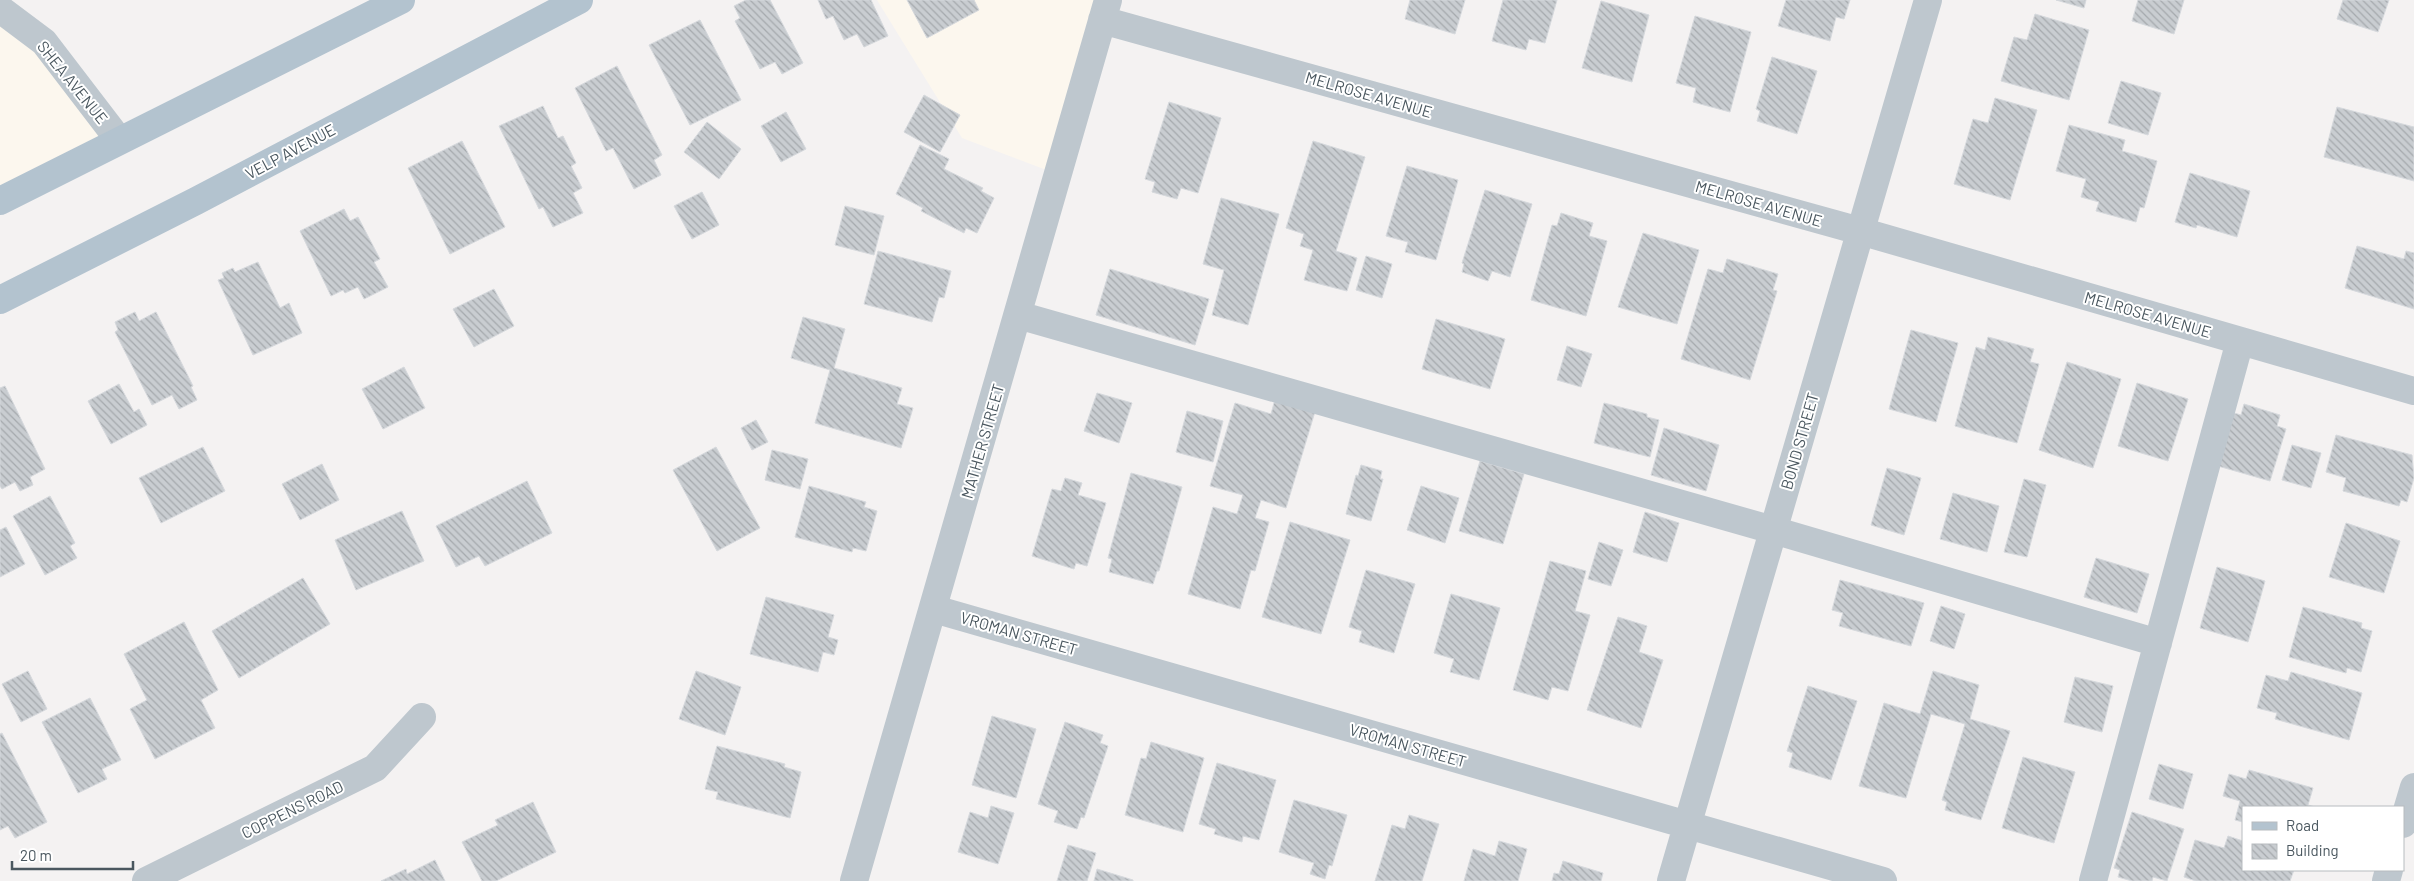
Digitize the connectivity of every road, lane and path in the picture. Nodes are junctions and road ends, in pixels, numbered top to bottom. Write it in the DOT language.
graph roads {
  1 [pos="401,0"];
  2 [pos="579,0"];
  3 [pos="1928,0"];
  4 [pos="0,10"];
  5 [pos="1105,10"];
  6 [pos="119,140"];
  7 [pos="0,201"];
  8 [pos="1860,231"];
  9 [pos="0,300"];
  10 [pos="1018,315"];
  11 [pos="2240,340"];
  12 [pos="2414,391"];
  13 [pos="1773,530"];
  14 [pos="934,608"];
  15 [pos="2158,643"];
  16 [pos="422,717"];
  17 [pos="2414,787"];
  18 [pos="2404,821"];
  19 [pos="1687,825"];
  20 [pos="146,881"];
  21 [pos="854,881"];
  22 [pos="1671,881"];
  23 [pos="1883,881"];
  24 [pos="2093,881"];
  1 -- 6 [label="main road"];
  2 -- 9 [label="main road, VELP AVENUE"];
  3 -- 8 [label="street, BOND STREET"];
  4 -- 6 [label="street, SHEA AVENUE"];
  5 -- 8 [label="street, MELROSE AVENUE"];
  5 -- 10 [label="street, MATHER STREET"];
  6 -- 7 [label="main road"];
  8 -- 11 [label="street, MELROSE AVENUE"];
  8 -- 13 [label="street, BOND STREET"];
  10 -- 13 [label="street"];
  10 -- 14 [label="street, MATHER STREET"];
  11 -- 12 [label="street, MELROSE AVENUE"];
  11 -- 15 [label="street"];
  13 -- 15 [label="street"];
  13 -- 19 [label="street, BOND STREET"];
  14 -- 19 [label="street, VROMAN STREET"];
  14 -- 21 [label="street, MATHER STREET"];
  15 -- 24 [label="street"];
  16 -- 20 [label="street, COPPENS ROAD"];
  17 -- 18 [label="street"];
  19 -- 22 [label="street, BOND STREET"];
  19 -- 23 [label="street, VROMAN STREET"];
}
